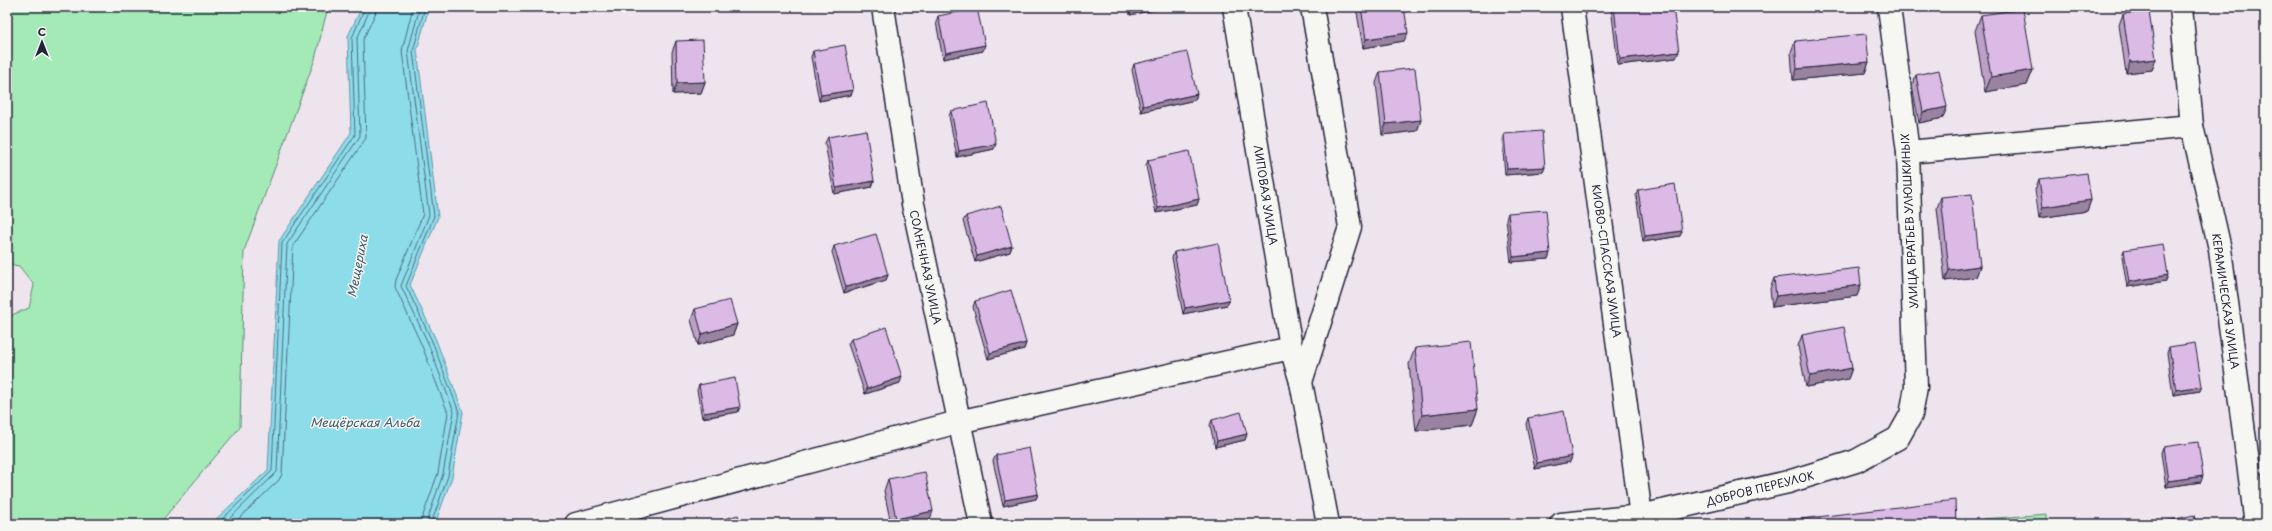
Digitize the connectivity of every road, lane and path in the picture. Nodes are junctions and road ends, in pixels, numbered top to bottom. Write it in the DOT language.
graph roads {
  1 [pos="883,7"];
  2 [pos="1234,7"];
  3 [pos="1312,7"];
  4 [pos="1572,7"];
  5 [pos="1889,7"];
  6 [pos="2181,7"];
  7 [pos="2192,126"];
  8 [pos="1908,152"];
  9 [pos="1291,348"];
  10 [pos="1301,382"];
  11 [pos="1916,387"];
  12 [pos="958,422"];
  13 [pos="1641,516"];
  14 [pos="576,524"];
  15 [pos="981,524"];
  16 [pos="1328,524"];
  17 [pos="1561,524"];
  18 [pos="2256,524"];
  1 -- 12 [label="street, СОЛНЕЧНАЯ УЛИЦА"];
  2 -- 9 [label="street, ЛИПОВАЯ УЛИЦА"];
  3 -- 10 [label="street"];
  4 -- 13 [label="street, КИОВО-СПАССКАЯ УЛИЦА"];
  5 -- 8 [label="street, УЛИЦА БРАТЬЕВ УЛЮШКИНЫХ"];
  6 -- 7 [label="street, КЕРАМИЧЕСКАЯ УЛИЦА"];
  7 -- 8 [label="street"];
  7 -- 18 [label="street, КЕРАМИЧЕСКАЯ УЛИЦА"];
  8 -- 11 [label="street, УЛИЦА БРАТЬЕВ УЛЮШКИНЫХ"];
  9 -- 10 [label="street, ЛИПОВАЯ УЛИЦА"];
  9 -- 12 [label="street"];
  10 -- 16 [label="street, ЛИПОВАЯ УЛИЦА"];
  11 -- 13 [label="street, ДОБРОВ ПЕРЕУЛОК"];
  12 -- 14 [label="street"];
  12 -- 15 [label="street, СОЛНЕЧНАЯ УЛИЦА"];
  13 -- 17 [label="street, ДОБРОВ ПЕРЕУЛОК"];
}
